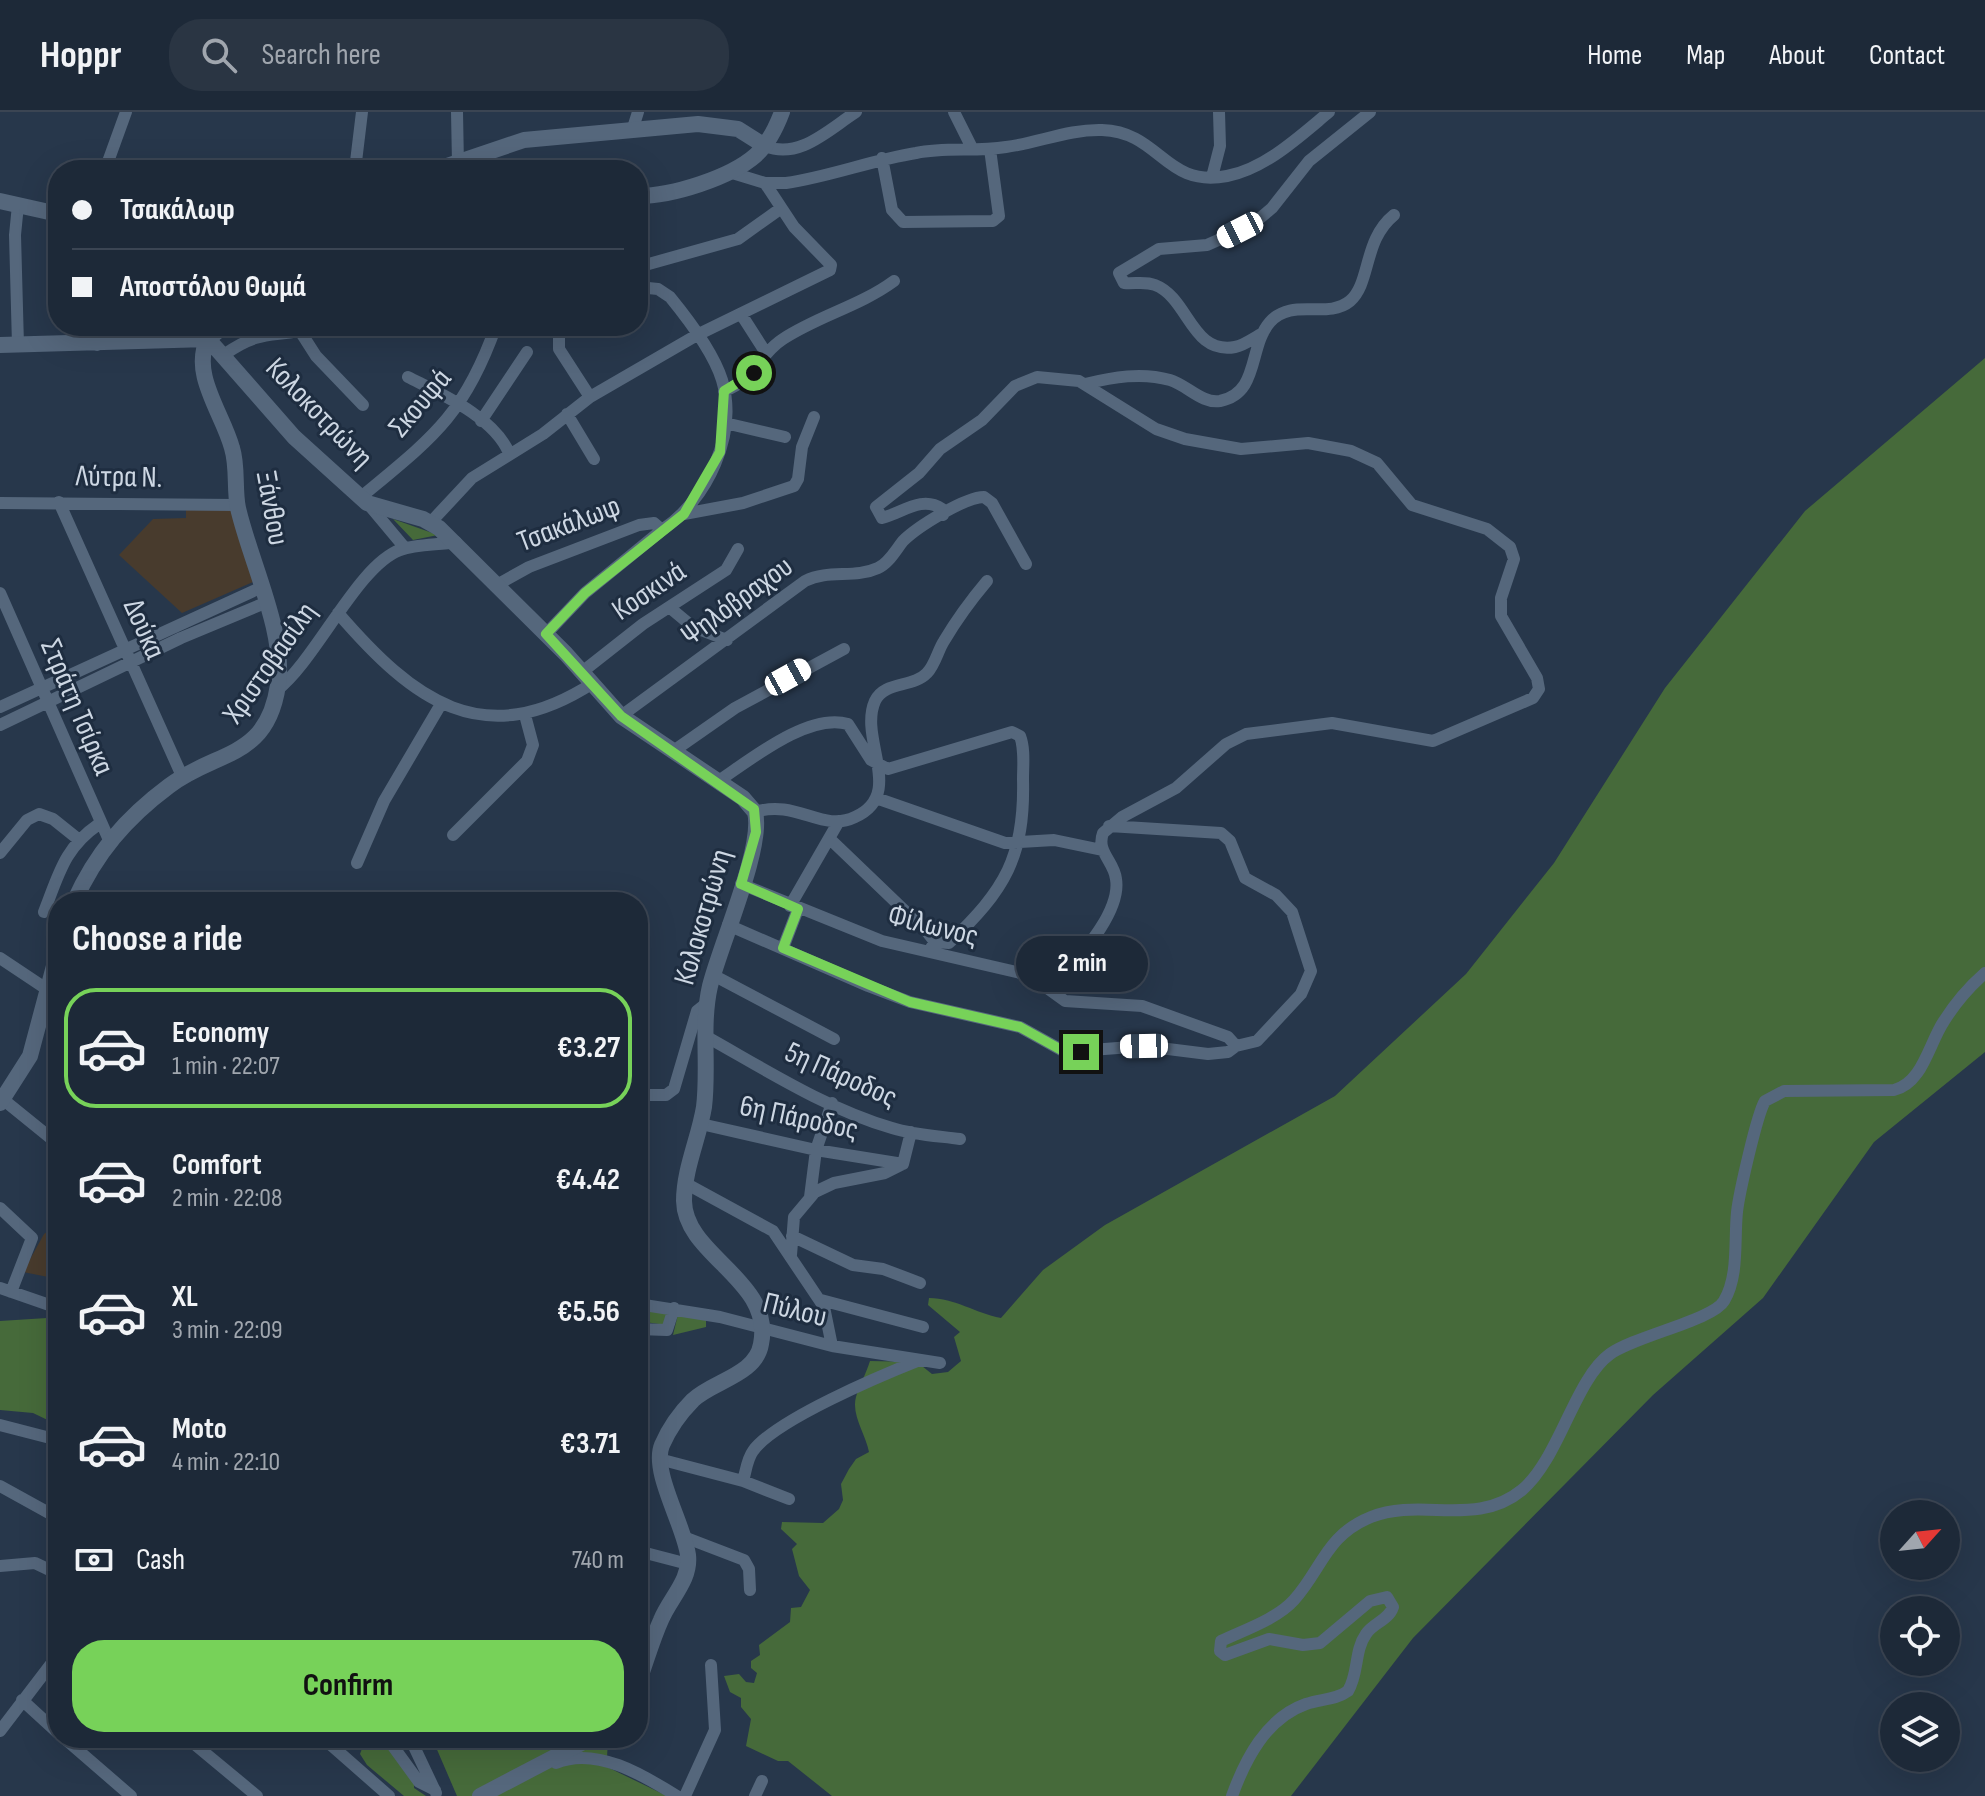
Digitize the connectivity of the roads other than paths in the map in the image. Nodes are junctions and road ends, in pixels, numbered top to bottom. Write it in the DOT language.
graph roads {
  1 [pos="126,112"];
  2 [pos="362,112"];
  3 [pos="457,112"];
  4 [pos="638,112"];
  5 [pos="782,112"];
  6 [pos="856,112"];
  7 [pos="954,112"];
  8 [pos="1219,112"];
  9 [pos="1329,112"];
  10 [pos="1370,112"];
  11 [pos="632,131"];
  12 [pos="765,146"];
  13 [pos="972,148"];
  14 [pos="990,149"];
  15 [pos="882,158"];
  16 [pos="109,160"];
  17 [pos="356,160"];
  18 [pos="458,160"];
  19 [pos="468,160"];
  20 [pos="729,172"];
  21 [pos="1212,177"];
  22 [pos="765,183"];
  23 [pos="648,195"];
  24 [pos="0,201"];
  25 [pos="18,205"];
  26 [pos="780,209"];
  27 [pos="48,212"];
  28 [pos="1394,215"];
  29 [pos="648,264"];
  30 [pos="894,281"];
  31 [pos="648,289"];
  32 [pos="741,314"];
  33 [pos="1263,333"];
  34 [pos="697,335"];
  35 [pos="82,336"];
  36 [pos="141,336"];
  37 [pos="212,336"];
  38 [pos="254,336"];
  39 [pos="303,336"];
  40 [pos="491,336"];
  41 [pos="559,336"];
  42 [pos="208,339"];
  43 [pos="0,345"];
  44 [pos="18,345"];
  45 [pos="527,352"];
  46 [pos="766,353"];
  47 [pos="225,354"];
  48 [pos="408,377"];
  49 [pos="1085,384"];
  50 [pos="724,391"];
  51 [pos="590,397"];
  52 [pos="363,405"];
  53 [pos="460,407"];
  54 [pos="567,414"];
  55 [pos="814,417"];
  56 [pos="481,421"];
  57 [pos="725,423"];
  58 [pos="785,437"];
  59 [pos="509,453"];
  60 [pos="594,459"];
  61 [pos="364,500"];
  62 [pos="59,502"];
  63 [pos="0,503"];
  64 [pos="237,505"];
  65 [pos="684,514"];
  66 [pos="943,515"];
  67 [pos="431,522"];
  68 [pos="662,530"];
  69 [pos="456,542"];
  70 [pos="405,548"];
  71 [pos="738,549"];
  72 [pos="1026,564"];
  73 [pos="987,581"];
  74 [pos="495,586"];
  75 [pos="0,593"];
  76 [pos="262,595"];
  77 [pos="669,607"];
  78 [pos="338,613"];
  79 [pos="187,620"];
  80 [pos="192,633"];
  81 [pos="546,634"];
  82 [pos="727,640"];
  83 [pos="124,648"];
  84 [pos="844,649"];
  85 [pos="130,663"];
  86 [pos="588,678"];
  87 [pos="39,687"];
  88 [pos="277,690"];
  89 [pos="47,704"];
  90 [pos="441,704"];
  91 [pos="0,707"];
  92 [pos="525,715"];
  93 [pos="621,716"];
  94 [pos="0,725"];
  95 [pos="672,752"];
  96 [pos="879,767"];
  97 [pos="182,776"];
  98 [pos="717,782"];
  99 [pos="876,798"];
  100 [pos="755,812"];
  101 [pos="839,821"];
  102 [pos="99,824"];
  103 [pos="1109,826"];
  104 [pos="453,835"];
  105 [pos="78,839"];
  106 [pos="109,840"];
  107 [pos="831,840"];
  108 [pos="1020,842"];
  109 [pos="1102,850"];
  110 [pos="0,853"];
  111 [pos="357,863"];
  112 [pos="741,884"];
  113 [pos="52,892"];
  114 [pos="80,892"];
  115 [pos="48,901"];
  116 [pos="794,907"];
  117 [pos="44,912"];
  118 [pos="728,925"];
  119 [pos="935,942"];
  120 [pos="783,948"];
  121 [pos="927,953"];
  122 [pos="0,958"];
  123 [pos="1985,973"];
  124 [pos="713,975"];
  125 [pos="48,979"];
  126 [pos="45,988"];
  127 [pos="1051,990"];
  128 [pos="707,1003"];
  129 [pos="707,1037"];
  130 [pos="834,1039"];
  131 [pos="1232,1049"];
  132 [pos="648,1095"];
  133 [pos="1,1100"];
  134 [pos="832,1103"];
  135 [pos="701,1124"];
  136 [pos="911,1132"];
  137 [pos="48,1135"];
  138 [pos="960,1139"];
  139 [pos="816,1150"];
  140 [pos="903,1164"];
  141 [pos="685,1183"];
  142 [pos="810,1197"];
  143 [pos="0,1208"];
  144 [pos="792,1236"];
  145 [pos="791,1256"];
  146 [pos="920,1283"];
  147 [pos="6,1290"];
  148 [pos="821,1300"];
  149 [pos="48,1305"];
  150 [pos="648,1305"];
  151 [pos="674,1308"];
  152 [pos="923,1327"];
  153 [pos="648,1330"];
  154 [pos="763,1330"];
  155 [pos="832,1346"];
  156 [pos="920,1360"];
  157 [pos="940,1363"];
  158 [pos="0,1425"];
  159 [pos="48,1437"];
  160 [pos="659,1459"];
  161 [pos="743,1481"];
  162 [pos="0,1486"];
  163 [pos="789,1499"];
  164 [pos="48,1512"];
  165 [pos="684,1537"];
  166 [pos="648,1554"];
  167 [pos="688,1564"];
  168 [pos="0,1566"];
  169 [pos="48,1569"];
  170 [pos="750,1590"];
  171 [pos="648,1655"];
  172 [pos="711,1665"];
  173 [pos="48,1668"];
  174 [pos="22,1700"];
  175 [pos="48,1724"];
  176 [pos="0,1731"];
  177 [pos="76,1748"];
  178 [pos="199,1748"];
  179 [pos="334,1748"];
  180 [pos="394,1748"];
  181 [pos="415,1748"];
  182 [pos="572,1748"];
  183 [pos="762,1781"];
  184 [pos="498,1786"];
  185 [pos="436,1793"];
  186 [pos="131,1796"];
  187 [pos="257,1796"];
  188 [pos="389,1796"];
  189 [pos="480,1796"];
  190 [pos="677,1796"];
  191 [pos="685,1796"];
  192 [pos="755,1796"];
  193 [pos="1232,1796"];
  1 -- 16 [label="street"];
  2 -- 17 [label="street"];
  3 -- 18 [label="street"];
  4 -- 11 [label="street"];
  5 -- 12 [label="street"];
  6 -- 12 [label="street"];
  7 -- 13 [label="street"];
  8 -- 21 [label="street"];
  9 -- 21 [label="street"];
  10 -- 33 [label="street"];
  11 -- 12 [label="street"];
  11 -- 19 [label="street"];
  12 -- 20 [label="street"];
  13 -- 14 [label="street"];
  13 -- 15 [label="street"];
  14 -- 15 [label="street"];
  14 -- 21 [label="street"];
  15 -- 22 [label="street"];
  20 -- 22 [label="street"];
  20 -- 23 [label="street"];
  22 -- 26 [label="street"];
  24 -- 25 [label="street"];
  25 -- 27 [label="street"];
  25 -- 44 [label="street"];
  26 -- 29 [label="street"];
  26 -- 32 [label="street"];
  28 -- 33 [label="street"];
  30 -- 46 [label="street"];
  31 -- 34 [label="street, Τσακάλωφ"];
  32 -- 34 [label="street"];
  32 -- 46 [label="street"];
  33 -- 49 [label="street"];
  34 -- 50 [label="street, Τσακάλωφ"];
  34 -- 51 [label="street"];
  35 -- 44 [label="street"];
  36 -- 42 [label="street"];
  37 -- 42 [label="street"];
  38 -- 47 [label="street"];
  39 -- 52 [label="street"];
  40 -- 53 [label="street, Σκουφά"];
  41 -- 51 [label="street"];
  42 -- 47 [label="street, Κολοκοτρώνη"];
  42 -- 64 [label="street, Ξάνθου"];
  43 -- 44 [label="street"];
  45 -- 56 [label="street"];
  46 -- 50 [label="street"];
  47 -- 61 [label="street, Κολοκοτρώνη"];
  48 -- 53 [label="street"];
  49 -- 66 [label="street"];
  49 -- 103 [label="street"];
  50 -- 57 [label="street, Τσακάλωφ"];
  51 -- 54 [label="street"];
  53 -- 56 [label="street"];
  53 -- 61 [label="street, Σκουφά"];
  54 -- 59 [label="street"];
  54 -- 60 [label="street"];
  55 -- 65 [label="street"];
  56 -- 59 [label="street"];
  57 -- 58 [label="street"];
  57 -- 65 [label="street, Τσακάλωφ"];
  59 -- 67 [label="street"];
  61 -- 67 [label="street, Κολοκοτρώνη"];
  61 -- 70 [label="street"];
  62 -- 63 [label="street, Λύτρα Ν."];
  62 -- 64 [label="street, Λύτρα Ν."];
  62 -- 83 [label="street, Δούκα"];
  64 -- 76 [label="street, Ξάνθου"];
  65 -- 68 [label="street, Τσακάλωφ"];
  66 -- 72 [label="street, Ψηλόβραχου"];
  66 -- 82 [label="street, Ψηλόβραχου"];
  67 -- 69 [label="street, Κολοκοτρώνη"];
  68 -- 74 [label="street, Τσακάλωφ"];
  68 -- 81 [label="street, Τσακάλωφ"];
  69 -- 70 [label="street"];
  69 -- 74 [label="street, Κολοκοτρώνη"];
  70 -- 78 [label="street, Χριστοβασίλη"];
  71 -- 77 [label="street, Κοσκινά"];
  73 -- 96 [label="street"];
  74 -- 81 [label="street, Κολοκοτρώνη"];
  75 -- 87 [label="street, Στράτη Τσίρκα"];
  76 -- 79 [label="street"];
  76 -- 80 [label="street"];
  76 -- 88 [label="street, Ξάνθου"];
  77 -- 82 [label="street"];
  77 -- 86 [label="street, Κοσκινά"];
  78 -- 88 [label="street, Χριστοβασίλη"];
  78 -- 90 [label="street"];
  79 -- 80 [label="street"];
  79 -- 83 [label="street"];
  80 -- 85 [label="street"];
  81 -- 86 [label="street, Κολοκοτρώνη"];
  82 -- 93 [label="street, Ψηλόβραχου"];
  83 -- 85 [label="street, Δούκα"];
  83 -- 87 [label="street"];
  84 -- 95 [label="street"];
  85 -- 89 [label="street"];
  85 -- 97 [label="street, Δούκα"];
  86 -- 92 [label="street"];
  86 -- 93 [label="street, Κολοκοτρώνη"];
  87 -- 89 [label="street, Στράτη Τσίρκα"];
  87 -- 91 [label="street"];
  88 -- 97 [label="street, Χριστοβασίλη"];
  89 -- 94 [label="street"];
  89 -- 102 [label="street, Στράτη Τσίρκα"];
  90 -- 92 [label="street"];
  90 -- 111 [label="street"];
  92 -- 104 [label="street"];
  93 -- 95 [label="street, Κολοκοτρώνη"];
  95 -- 98 [label="street, Κολοκοτρώνη"];
  96 -- 98 [label="street"];
  96 -- 99 [label="street"];
  96 -- 108 [label="street"];
  97 -- 106 [label="street, Χριστοβασίλη"];
  98 -- 100 [label="street, Κολοκοτρώνη"];
  99 -- 101 [label="street"];
  99 -- 108 [label="street"];
  100 -- 101 [label="street"];
  100 -- 112 [label="street, Κολοκοτρώνη"];
  101 -- 107 [label="street"];
  102 -- 105 [label="street"];
  102 -- 106 [label="street, Στράτη Τσίρκα"];
  103 -- 109 [label="street"];
  103 -- 131 [label="street"];
  105 -- 110 [label="street"];
  105 -- 113 [label="street"];
  106 -- 114 [label="street, Χριστοβασίλη"];
  107 -- 116 [label="street"];
  107 -- 119 [label="street"];
  108 -- 109 [label="street"];
  108 -- 119 [label="street"];
  109 -- 127 [label="street"];
  112 -- 116 [label="street, Φίλωνος"];
  112 -- 118 [label="street, Κολοκοτρώνη"];
  115 -- 117 [label="street"];
  116 -- 120 [label="street"];
  116 -- 121 [label="street, Φίλωνος"];
  118 -- 120 [label="street"];
  118 -- 124 [label="street, Κολοκοτρώνη"];
  119 -- 121 [label="street"];
  120 -- 131 [label="street"];
  121 -- 127 [label="street, Φίλωνος"];
  122 -- 126 [label="street"];
  123 -- 193 [label="street"];
  124 -- 128 [label="street, Κολοκοτρώνη"];
  124 -- 130 [label="street"];
  125 -- 126 [label="street"];
  126 -- 133 [label="street"];
  127 -- 131 [label="street, Φίλωνος"];
  128 -- 129 [label="street, Κολοκοτρώνη"];
  128 -- 132 [label="street"];
  129 -- 134 [label="street, 5η Πάροδος"];
  129 -- 135 [label="street, Κολοκοτρώνη"];
  133 -- 137 [label="street"];
  134 -- 136 [label="street, 5η Πάροδος"];
  134 -- 139 [label="street"];
  135 -- 139 [label="street, 6η Πάροδος"];
  135 -- 141 [label="street, Κολοκοτρώνη"];
  136 -- 138 [label="street, 5η Πάροδος"];
  136 -- 140 [label="street"];
  139 -- 140 [label="street, 6η Πάροδος"];
  139 -- 142 [label="street"];
  140 -- 142 [label="street"];
  141 -- 145 [label="street"];
  141 -- 154 [label="street, Κολοκοτρώνη"];
  142 -- 144 [label="street"];
  143 -- 147 [label="street"];
  144 -- 145 [label="street"];
  144 -- 146 [label="street"];
  145 -- 148 [label="street"];
  147 -- 149 [label="street"];
  148 -- 152 [label="street"];
  148 -- 155 [label="street"];
  150 -- 151 [label="street, Πύλου"];
  151 -- 153 [label="street"];
  151 -- 154 [label="street, Πύλου"];
  154 -- 155 [label="street, Πύλου"];
  154 -- 160 [label="street"];
  155 -- 156 [label="street, Πύλου"];
  156 -- 157 [label="street, Πύλου"];
  156 -- 161 [label="street"];
  158 -- 159 [label="street"];
  160 -- 161 [label="street"];
  160 -- 165 [label="street"];
  161 -- 163 [label="street"];
  162 -- 164 [label="street"];
  165 -- 167 [label="street"];
  165 -- 170 [label="street"];
  166 -- 167 [label="street"];
  167 -- 171 [label="street"];
  168 -- 169 [label="street"];
  172 -- 191 [label="street"];
  173 -- 174 [label="street"];
  174 -- 175 [label="street"];
  174 -- 176 [label="street"];
  177 -- 186 [label="street"];
  178 -- 187 [label="street"];
  179 -- 188 [label="street"];
  180 -- 185 [label="street"];
  181 -- 185 [label="street"];
  182 -- 184 [label="street"];
  183 -- 192 [label="street"];
  184 -- 189 [label="street"];
  184 -- 190 [label="street"];
}
